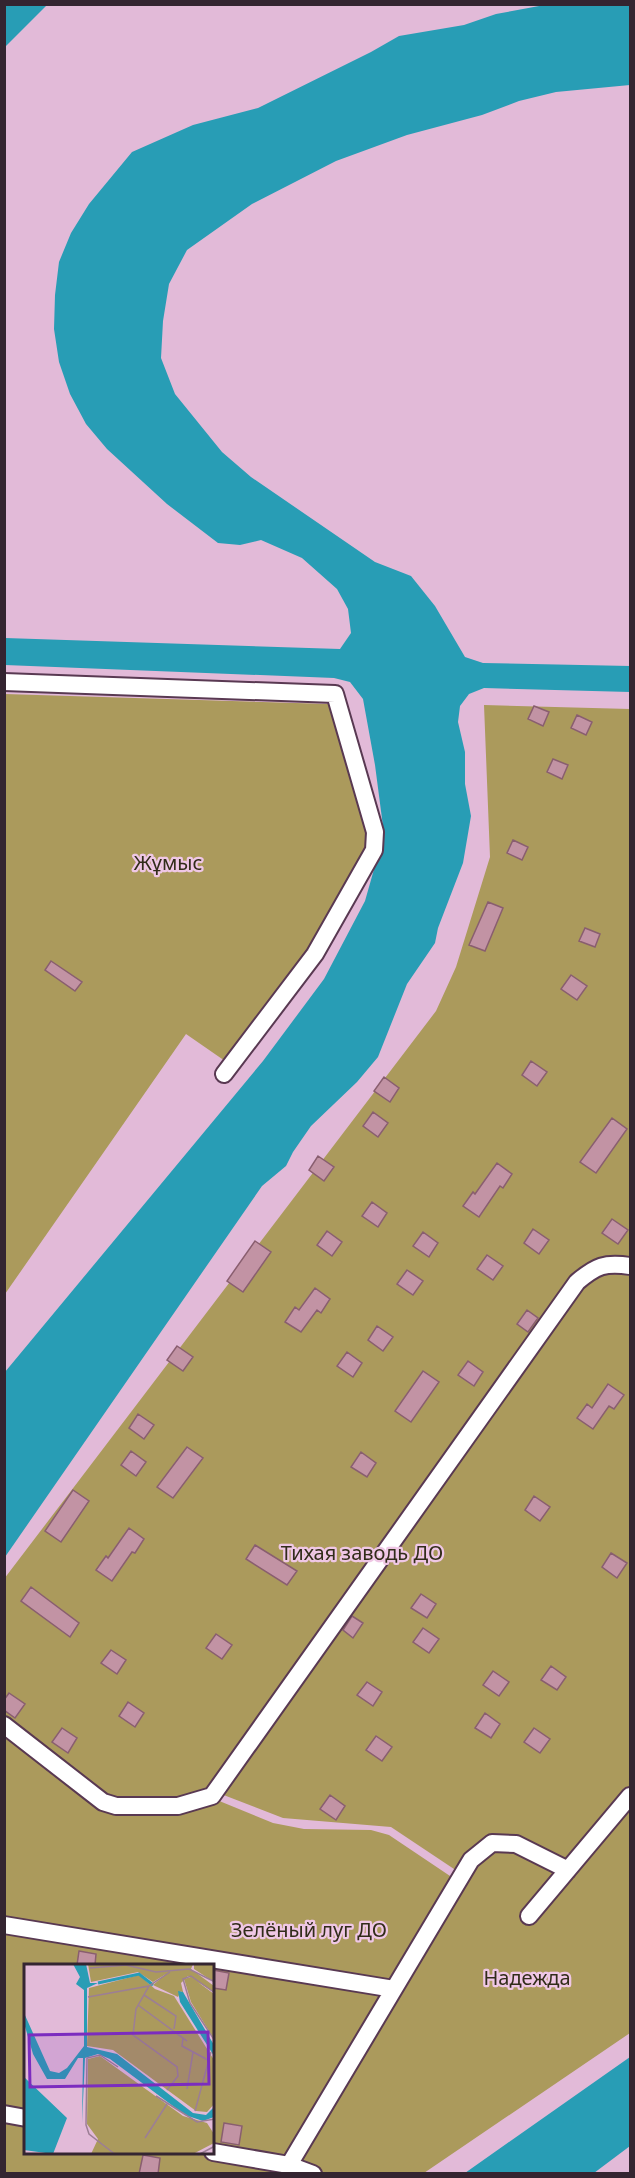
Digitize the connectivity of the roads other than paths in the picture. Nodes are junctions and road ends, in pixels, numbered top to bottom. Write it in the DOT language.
graph roads {
  1 [pos="4,682"];
  2 [pos="224,1074"];
  3 [pos="630,1266"];
  4 [pos="4,1725"];
  5 [pos="630,1796"];
  6 [pos="568,1870"];
  7 [pos="530,1916"];
  8 [pos="4,1925"];
  9 [pos="394,1989"];
  10 [pos="4,2114"];
  11 [pos="24,2118"];
  12 [pos="214,2152"];
  13 [pos="289,2165"];
  14 [pos="313,2174"];
  1 -- 2 [label="street"];
  3 -- 4 [label="street"];
  5 -- 6 [label="street"];
  6 -- 7 [label="street"];
  6 -- 9 [label="street"];
  8 -- 9 [label="street"];
  9 -- 13 [label="street"];
  10 -- 11 [label="street"];
  12 -- 13 [label="street"];
  13 -- 14 [label="street"];
}
